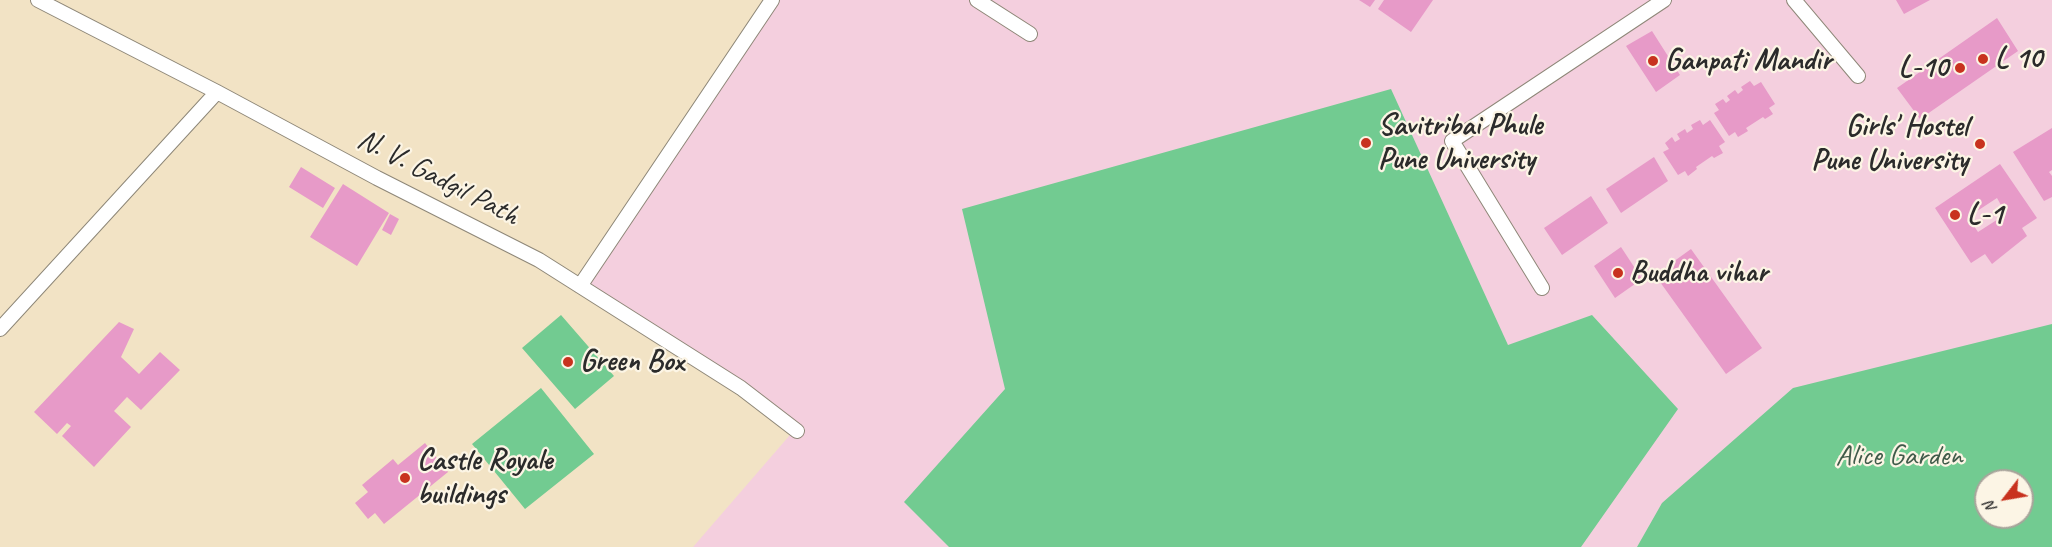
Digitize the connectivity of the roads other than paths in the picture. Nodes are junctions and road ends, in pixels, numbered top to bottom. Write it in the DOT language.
graph roads {
  1 [pos="38,0"];
  2 [pos="772,0"];
  3 [pos="977,0"];
  4 [pos="1664,0"];
  5 [pos="1794,0"];
  6 [pos="1030,34"];
  7 [pos="1858,76"];
  8 [pos="218,92"];
  9 [pos="579,286"];
  10 [pos="1542,288"];
  11 [pos="0,329"];
  12 [pos="797,431"];
  1 -- 8 [label="street, N. V. Gadgil Path"];
  2 -- 9 [label="street"];
  3 -- 6 [label="street"];
  4 -- 10 [label="street"];
  5 -- 7 [label="street"];
  8 -- 9 [label="street, N. V. Gadgil Path"];
  8 -- 11 [label="street"];
  9 -- 12 [label="street, N. V. Gadgil Path"];
}
